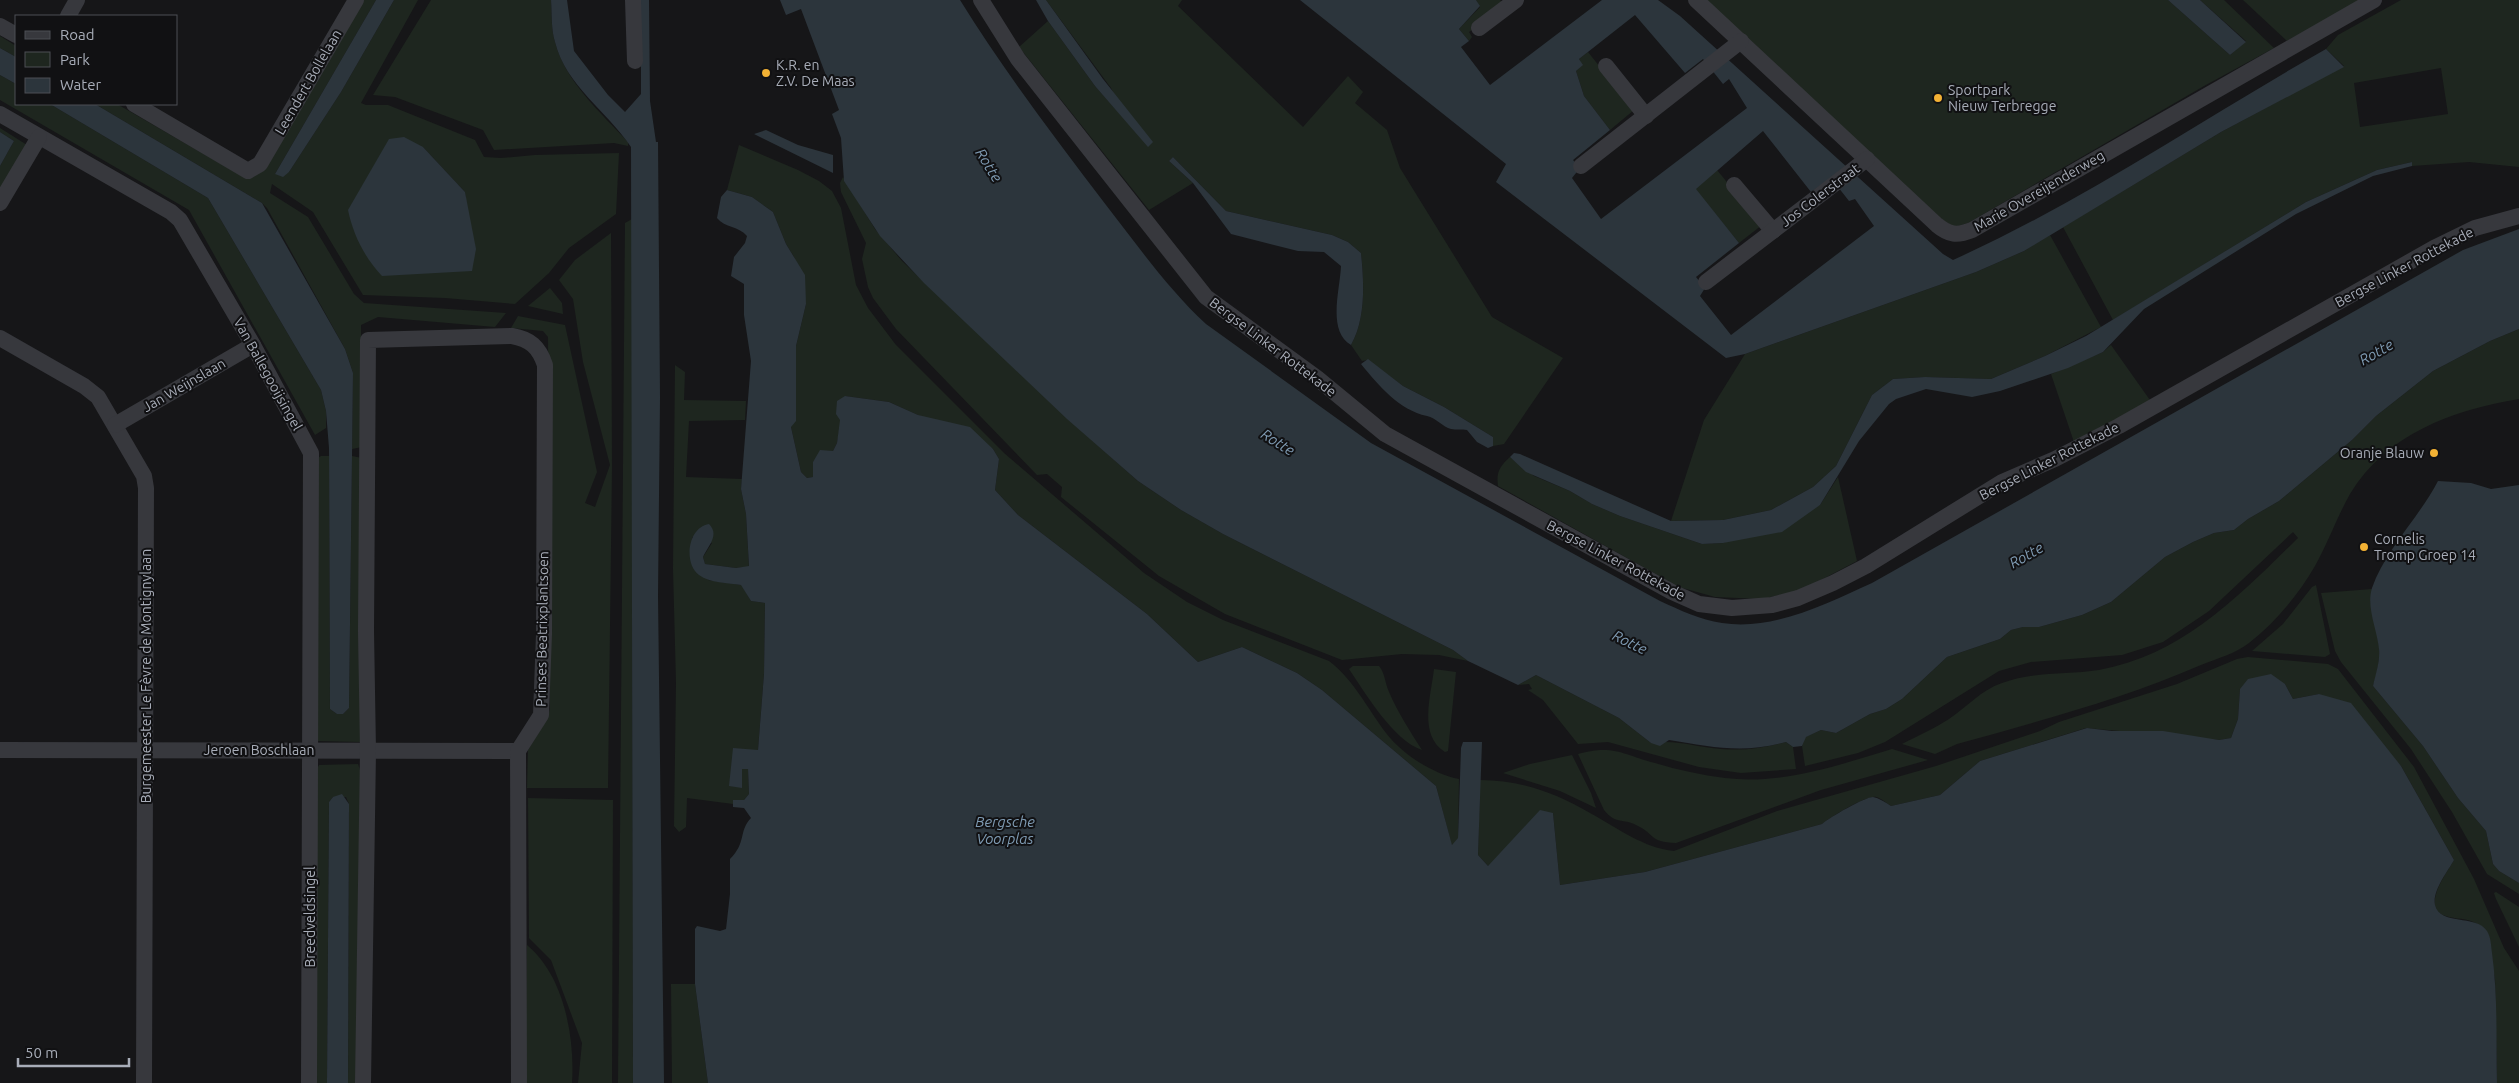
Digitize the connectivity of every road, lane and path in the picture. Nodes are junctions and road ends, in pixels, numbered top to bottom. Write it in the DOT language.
graph roads {
  1 [pos="77,0"];
  2 [pos="356,0"];
  3 [pos="634,0"];
  4 [pos="981,0"];
  5 [pos="1696,0"];
  6 [pos="2374,0"];
  7 [pos="1510,2"];
  8 [pos="69,15"];
  9 [pos="0,26"];
  10 [pos="1479,28"];
  11 [pos="15,34"];
  12 [pos="1735,46"];
  13 [pos="635,61"];
  14 [pos="1606,66"];
  15 [pos="136,105"];
  16 [pos="0,114"];
  17 [pos="1646,116"];
  18 [pos="39,137"];
  19 [pos="1861,164"];
  20 [pos="1581,166"];
  21 [pos="1734,185"];
  22 [pos="0,203"];
  23 [pos="2519,216"];
  24 [pos="1773,232"];
  25 [pos="1706,282"];
  26 [pos="0,338"];
  27 [pos="253,345"];
  28 [pos="115,425"];
  29 [pos="0,750"];
  30 [pos="146,750"];
  31 [pos="311,750"];
  32 [pos="368,750"];
  33 [pos="518,751"];
  34 [pos="144,1083"];
  35 [pos="309,1083"];
  36 [pos="363,1083"];
  37 [pos="519,1083"];
  1 -- 8 [label="street"];
  2 -- 15 [label="street, Leendert Bollelaan"];
  3 -- 13 [label="street"];
  4 -- 23 [label="street, Bergse Linker Rottekade"];
  5 -- 12 [label="street, Marie Overeijenderweg"];
  6 -- 19 [label="street, Marie Overeijenderweg"];
  7 -- 10 [label="street"];
  9 -- 11 [label="street"];
  12 -- 17 [label="street"];
  12 -- 19 [label="street, Marie Overeijenderweg"];
  14 -- 17 [label="street"];
  16 -- 18 [label="street, Van Ballegooijsingel"];
  17 -- 20 [label="street"];
  18 -- 22 [label="street"];
  18 -- 27 [label="street, Van Ballegooijsingel"];
  19 -- 24 [label="street, Jos Colerstraat"];
  21 -- 24 [label="street, Jos Colerstraat"];
  24 -- 25 [label="street, Jos Colerstraat"];
  26 -- 28 [label="street, Burgemeester Le Fèvre de Montignylaan"];
  27 -- 28 [label="street, Jan Weijnslaan"];
  27 -- 31 [label="street, Van Ballegooijsingel"];
  28 -- 30 [label="street, Burgemeester Le Fèvre de Montignylaan"];
  29 -- 30 [label="street, Jeroen Boschlaan"];
  30 -- 31 [label="street, Jeroen Boschlaan"];
  30 -- 34 [label="street, Burgemeester Le Fèvre de Montignylaan"];
  31 -- 32 [label="street, Jeroen Boschlaan"];
  31 -- 35 [label="street, Breedveldsingel"];
  32 -- 33 [label="street, Jeroen Boschlaan"];
  32 -- 33 [label="street, Prinses Beatrixplantsoen"];
  32 -- 36 [label="street"];
  33 -- 37 [label="street"];
}
